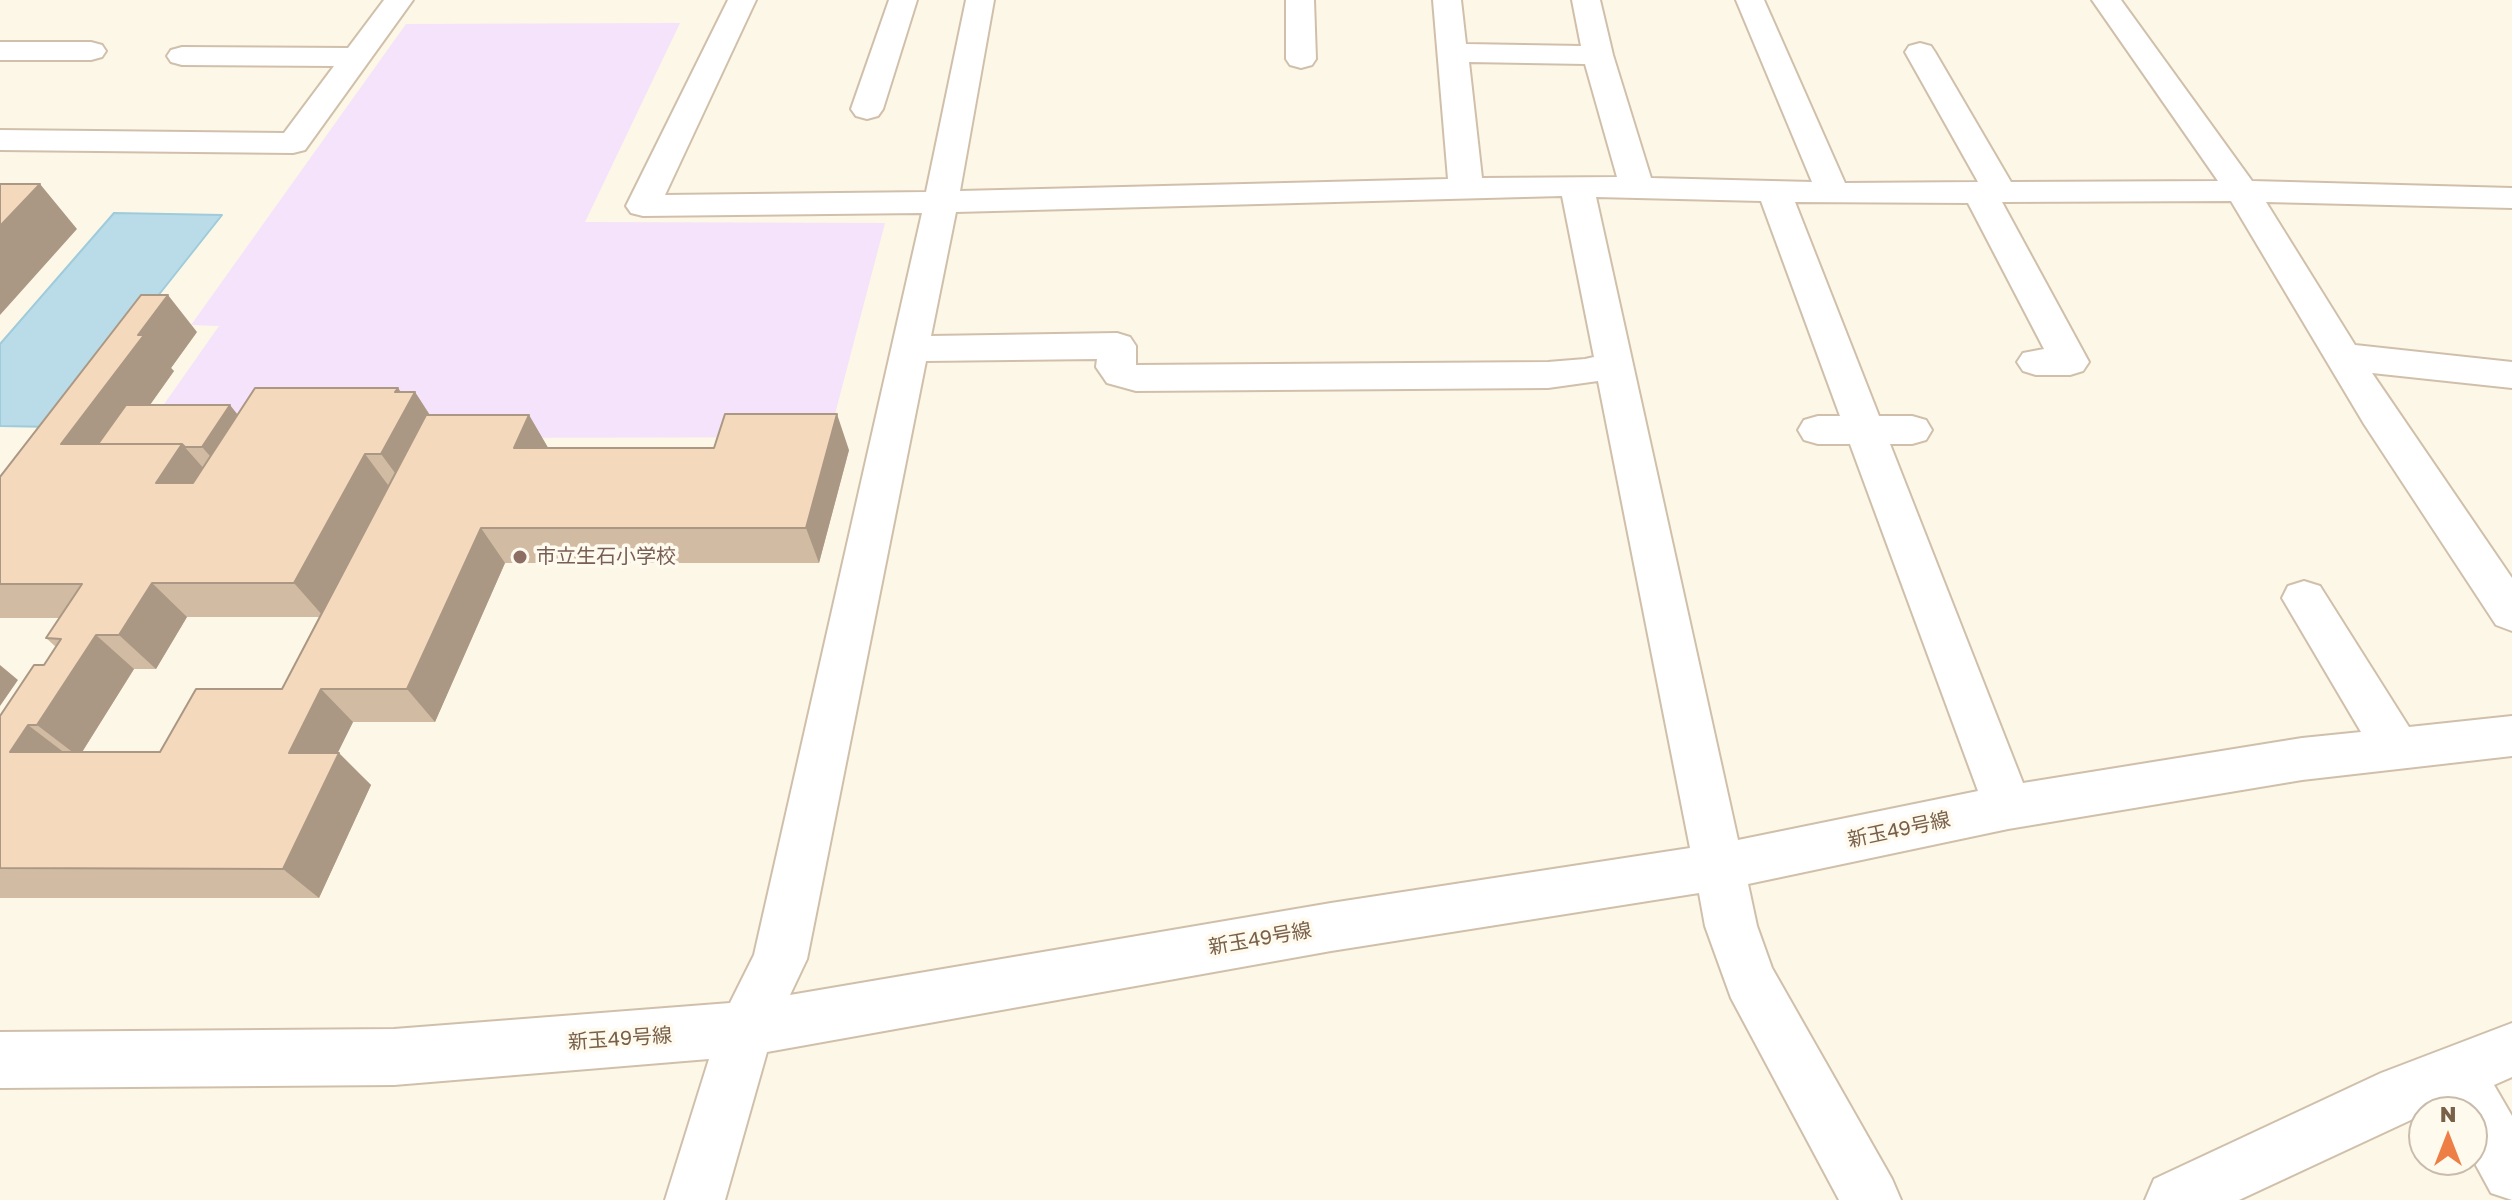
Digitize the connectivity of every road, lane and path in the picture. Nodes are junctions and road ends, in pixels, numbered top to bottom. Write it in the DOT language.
graph roads {
  1 [pos="399,0"];
  2 [pos="742,0"];
  3 [pos="903,0"];
  4 [pos="980,0"];
  5 [pos="1300,0"];
  6 [pos="1447,0"];
  7 [pos="1586,0"];
  8 [pos="1750,0"];
  9 [pos="2106,0"];
  10 [pos="0,51"];
  11 [pos="91,51"];
  12 [pos="1920,52"];
  13 [pos="1453,53"];
  14 [pos="1598,55"];
  15 [pos="182,56"];
  16 [pos="357,57"];
  17 [pos="1301,59"];
  18 [pos="867,109"];
  19 [pos="0,140"];
  20 [pos="1577,186"];
  21 [pos="1637,187"];
  22 [pos="1466,189"];
  23 [pos="1774,191"];
  24 [pos="2242,191"];
  25 [pos="1989,192"];
  26 [pos="1833,193"];
  27 [pos="2509,201"];
  28 [pos="941,202"];
  29 [pos="910,349"];
  30 [pos="2343,357"];
  31 [pos="2036,362"];
  32 [pos="1615,364"];
  33 [pos="2512,375"];
  34 [pos="1818,430"];
  35 [pos="1866,430"];
  36 [pos="1912,430"];
  37 [pos="2304,598"];
  38 [pos="2512,613"];
  39 [pos="2512,736"];
  40 [pos="2397,749"];
  41 [pos="2008,807"];
  42 [pos="1719,867"];
  43 [pos="746,1029"];
  44 [pos="2512,1050"];
  45 [pos="0,1060"];
  46 [pos="2455,1072"];
  47 [pos="2512,1172"];
  48 [pos="695,1200"];
  49 [pos="1871,1200"];
  50 [pos="2175,1200"];
  1 -- 16 [label="street"];
  2 -- 28 [label="street"];
  3 -- 18 [label="street"];
  4 -- 28 [label="street"];
  5 -- 17 [label="street"];
  6 -- 13 [label="street"];
  7 -- 14 [label="street"];
  8 -- 26 [label="street"];
  9 -- 24 [label="street"];
  10 -- 11 [label="street"];
  12 -- 25 [label="street"];
  13 -- 14 [label="street"];
  13 -- 22 [label="street"];
  14 -- 21 [label="street"];
  15 -- 16 [label="street"];
  16 -- 19 [label="street"];
  20 -- 21 [label="street"];
  20 -- 22 [label="street"];
  20 -- 32 [label="street"];
  21 -- 23 [label="street"];
  22 -- 28 [label="street"];
  23 -- 26 [label="street"];
  23 -- 35 [label="street"];
  24 -- 25 [label="street"];
  24 -- 27 [label="street"];
  24 -- 30 [label="street"];
  25 -- 26 [label="street"];
  25 -- 31 [label="street"];
  28 -- 29 [label="street"];
  29 -- 32 [label="street"];
  29 -- 43 [label="street"];
  30 -- 33 [label="street"];
  30 -- 38 [label="street"];
  32 -- 42 [label="street"];
  34 -- 35 [label="street"];
  35 -- 36 [label="street"];
  35 -- 41 [label="street"];
  37 -- 40 [label="street"];
  39 -- 40 [label="street, 新玉49号線"];
  40 -- 41 [label="street, 新玉49号線"];
  41 -- 42 [label="street, 新玉49号線"];
  42 -- 43 [label="street, 新玉49号線"];
  42 -- 49 [label="street"];
  43 -- 45 [label="street, 新玉49号線"];
  43 -- 48 [label="street"];
  44 -- 46 [label="street"];
  46 -- 47 [label="street"];
  46 -- 50 [label="street"];
}
